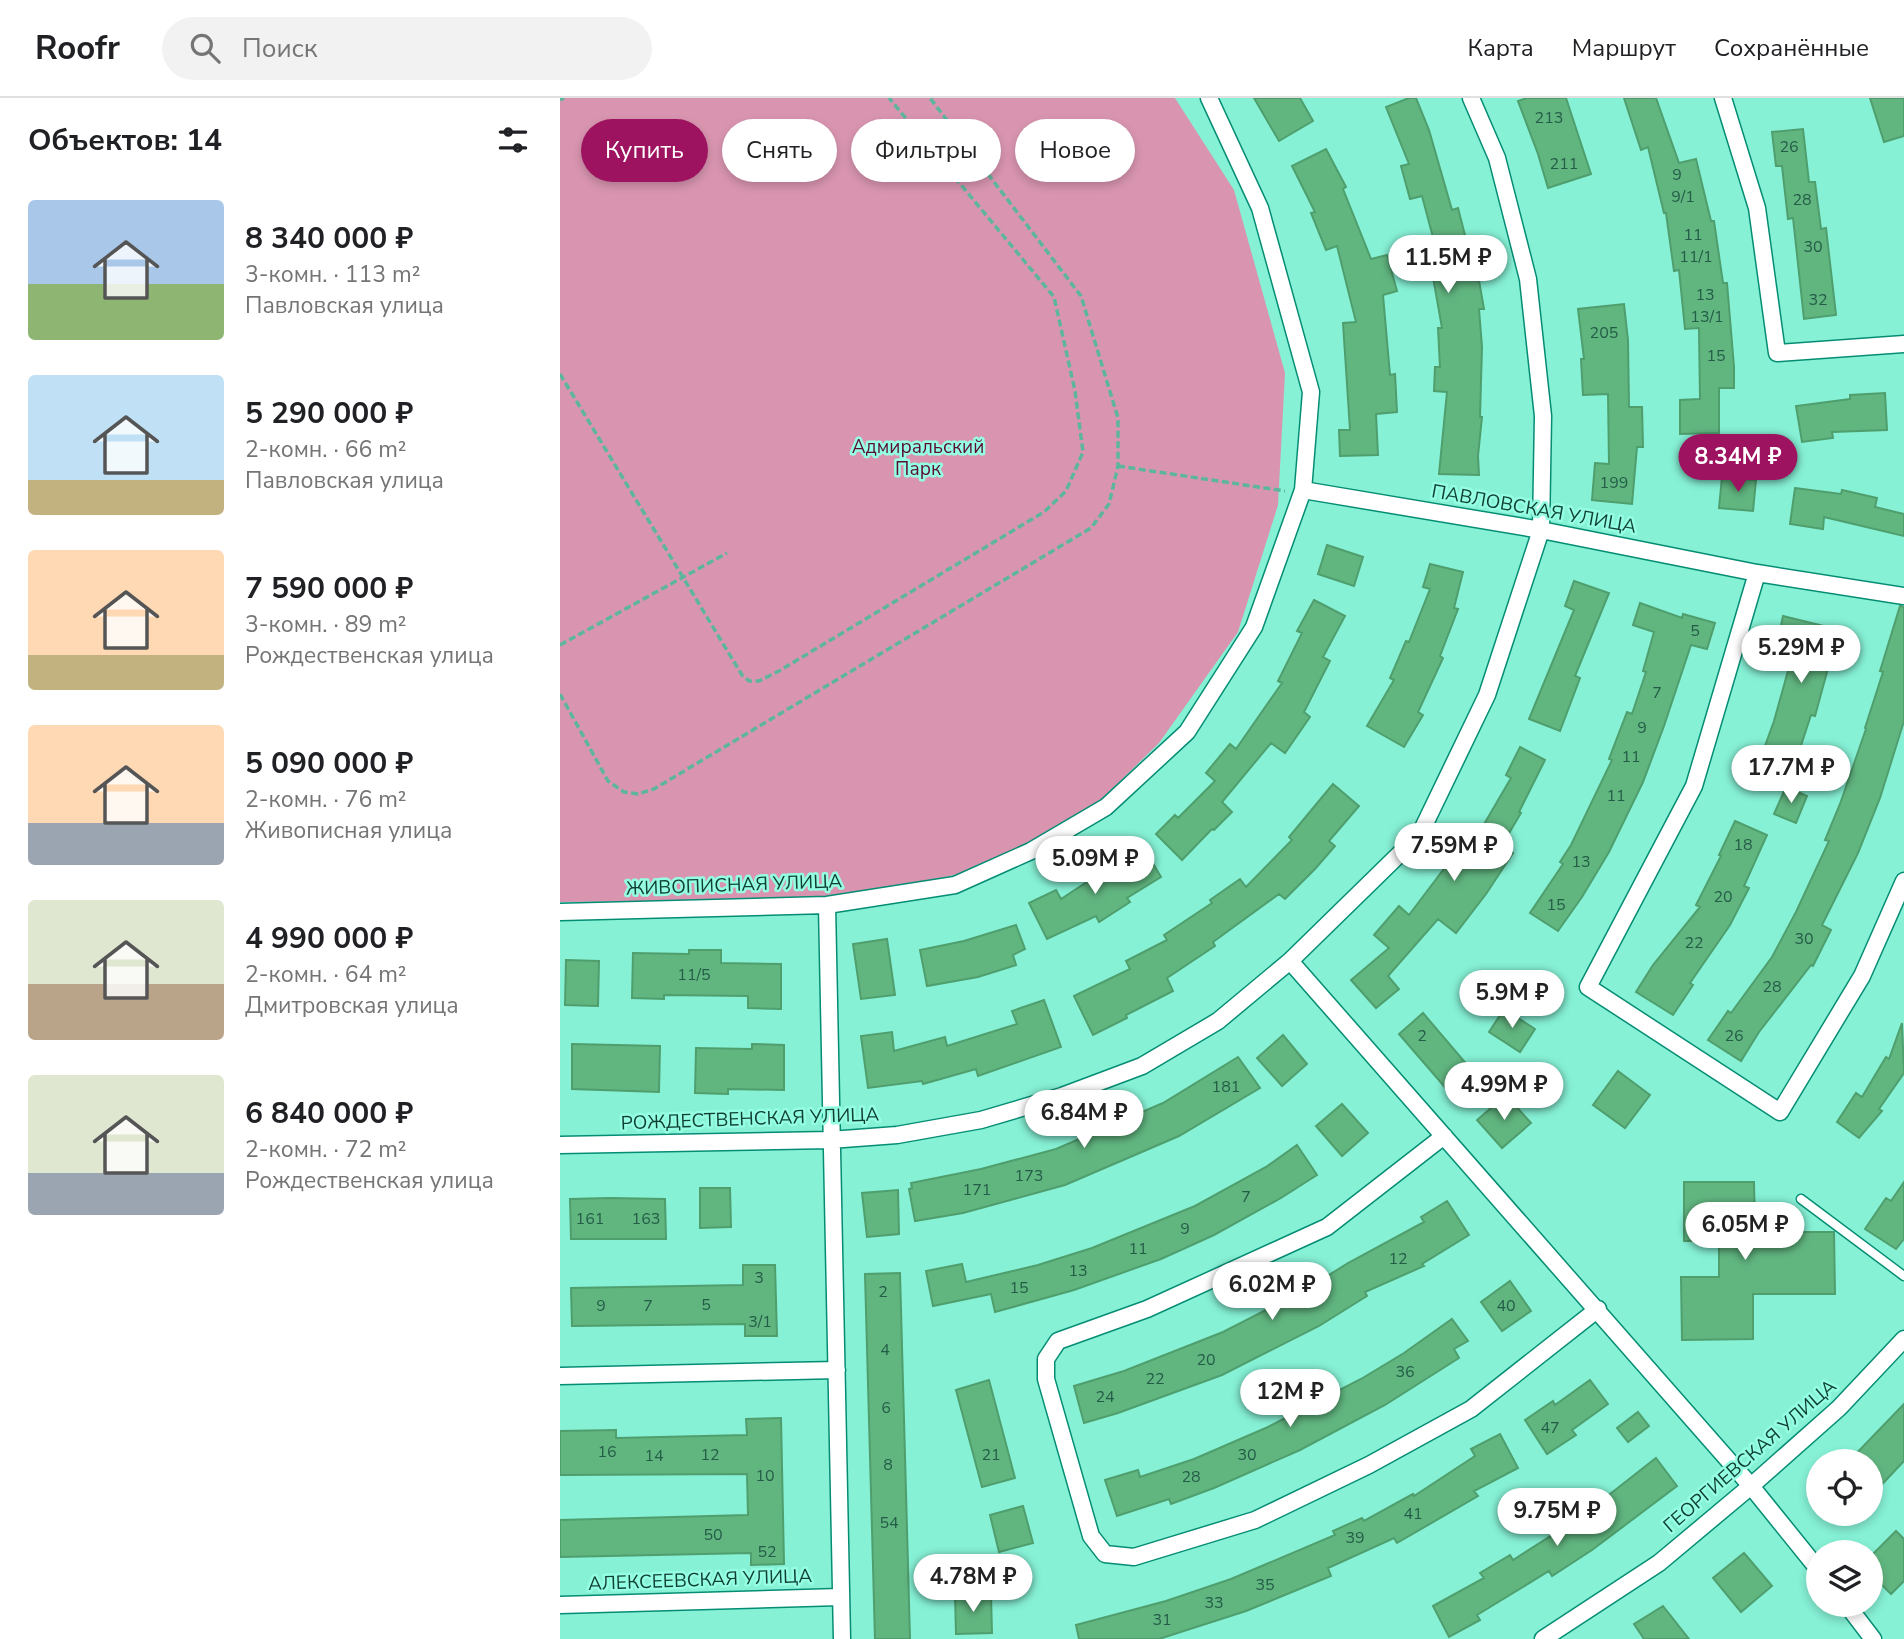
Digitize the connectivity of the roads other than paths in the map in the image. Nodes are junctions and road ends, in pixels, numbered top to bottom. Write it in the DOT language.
graph roads {
  1 [pos="1209,98"];
  2 [pos="1471,98"];
  3 [pos="1723,98"];
  4 [pos="1904,344"];
  5 [pos="1303,490"];
  6 [pos="1541,530"];
  7 [pos="1757,573"];
  8 [pos="1904,596"];
  9 [pos="1904,881"];
  10 [pos="827,905"];
  11 [pos="560,912"];
  12 [pos="1290,961"];
  13 [pos="1444,1136"];
  14 [pos="830,1140"];
  15 [pos="560,1145"];
  16 [pos="1801,1199"];
  17 [pos="1904,1276"];
  18 [pos="1598,1309"];
  19 [pos="1904,1339"];
  20 [pos="836,1370"];
  21 [pos="560,1376"];
  22 [pos="1751,1486"];
  23 [pos="1806,1554"];
  24 [pos="841,1597"];
  25 [pos="560,1605"];
  26 [pos="1856,1617"];
  27 [pos="842,1639"];
  28 [pos="1543,1639"];
  29 [pos="1873,1639"];
  1 -- 5 [label="street, ЖИВОПИСНАЯ УЛИЦА"];
  2 -- 6 [label="street, РОЖДЕСТВЕНСКАЯ УЛИЦА"];
  3 -- 4 [label="street"];
  5 -- 6 [label="street, ПАВЛОВСКАЯ УЛИЦА"];
  5 -- 10 [label="street, ЖИВОПИСНАЯ УЛИЦА"];
  6 -- 7 [label="street, ПАВЛОВСКАЯ УЛИЦА"];
  6 -- 12 [label="street, РОЖДЕСТВЕНСКАЯ УЛИЦА"];
  7 -- 8 [label="street, ПАВЛОВСКАЯ УЛИЦА"];
  7 -- 9 [label="street"];
  10 -- 11 [label="street, ЖИВОПИСНАЯ УЛИЦА"];
  10 -- 14 [label="street, АЛЕКСЕЕВСКАЯ УЛИЦА"];
  12 -- 13 [label="street"];
  12 -- 14 [label="street, РОЖДЕСТВЕНСКАЯ УЛИЦА"];
  13 -- 18 [label="street"];
  13 -- 18 [label="street"];
  14 -- 15 [label="street, РОЖДЕСТВЕНСКАЯ УЛИЦА"];
  14 -- 20 [label="street, АЛЕКСЕЕВСКАЯ УЛИЦА"];
  16 -- 17 [label="lane"];
  18 -- 22 [label="street"];
  19 -- 22 [label="street, ГЕОРГИЕВСКАЯ УЛИЦА"];
  20 -- 21 [label="street"];
  20 -- 24 [label="street, АЛЕКСЕЕВСКАЯ УЛИЦА"];
  22 -- 23 [label="street"];
  22 -- 28 [label="street, ГЕОРГИЕВСКАЯ УЛИЦА"];
  24 -- 25 [label="street, АЛЕКСЕЕВСКАЯ УЛИЦА"];
  24 -- 27 [label="street, АЛЕКСЕЕВСКАЯ УЛИЦА"];
  26 -- 29 [label="street"];
}
